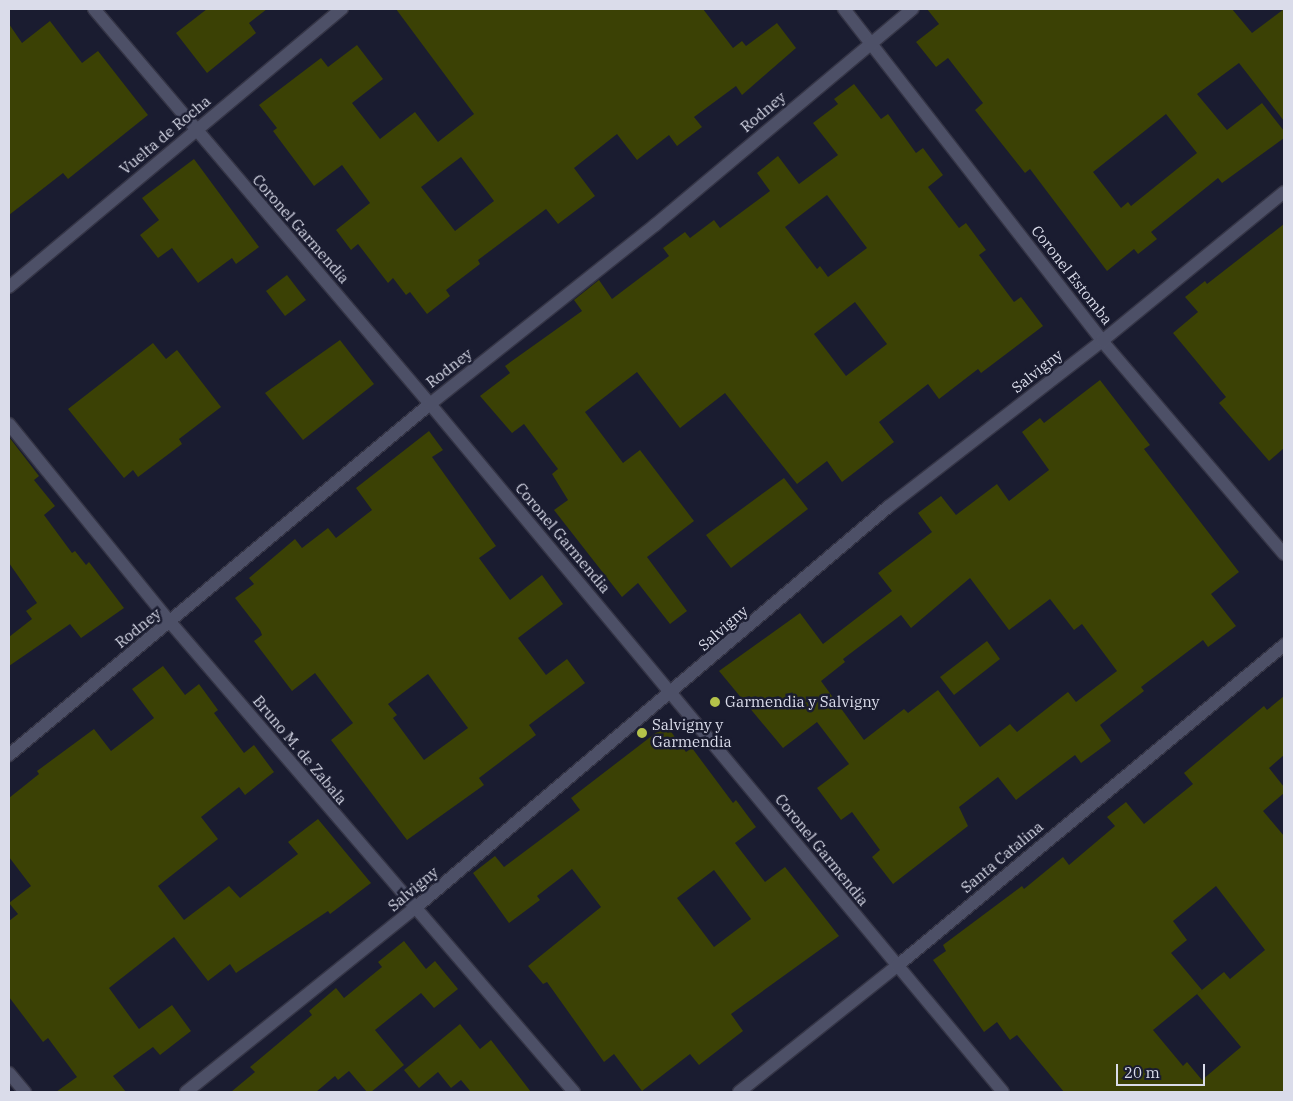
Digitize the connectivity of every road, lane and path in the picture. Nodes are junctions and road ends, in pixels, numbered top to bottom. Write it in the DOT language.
graph roads {
  1 [pos="94,9"];
  2 [pos="342,9"];
  3 [pos="844,9"];
  4 [pos="912,9"];
  5 [pos="871,41"];
  6 [pos="196,131"];
  7 [pos="1284,192"];
  8 [pos="9,287"];
  9 [pos="1102,341"];
  10 [pos="430,404"];
  11 [pos="9,424"];
  12 [pos="1284,554"];
  13 [pos="170,622"];
  14 [pos="1284,644"];
  15 [pos="672,694"];
  16 [pos="9,755"];
  17 [pos="414,909"];
  18 [pos="897,966"];
  19 [pos="9,1073"];
  20 [pos="25,1092"];
  21 [pos="186,1092"];
  22 [pos="574,1092"];
  23 [pos="739,1092"];
  24 [pos="1003,1092"];
  1 -- 6 [label="street, Coronel Garmendia"];
  2 -- 6 [label="street, Vuelta de Rocha"];
  3 -- 5 [label="street, Coronel Estomba"];
  4 -- 5 [label="street, Rodney"];
  5 -- 9 [label="street, Coronel Estomba"];
  5 -- 10 [label="street, Rodney"];
  6 -- 8 [label="street, Vuelta de Rocha"];
  6 -- 10 [label="street, Coronel Garmendia"];
  7 -- 9 [label="street, Salvigny"];
  9 -- 12 [label="street, Coronel Estomba"];
  9 -- 15 [label="street, Salvigny"];
  10 -- 13 [label="street, Rodney"];
  10 -- 15 [label="street, Coronel Garmendia"];
  11 -- 13 [label="street, Bruno M. de Zabala"];
  13 -- 16 [label="street, Rodney"];
  13 -- 17 [label="street, Bruno M. de Zabala"];
  14 -- 18 [label="street, Santa Catalina"];
  15 -- 17 [label="street, Salvigny"];
  15 -- 18 [label="street, Coronel Garmendia"];
  17 -- 21 [label="street, Salvigny"];
  17 -- 22 [label="street, Bruno M. de Zabala"];
  18 -- 23 [label="street, Santa Catalina"];
  18 -- 24 [label="street, Coronel Garmendia"];
  19 -- 20 [label="street"];
}
